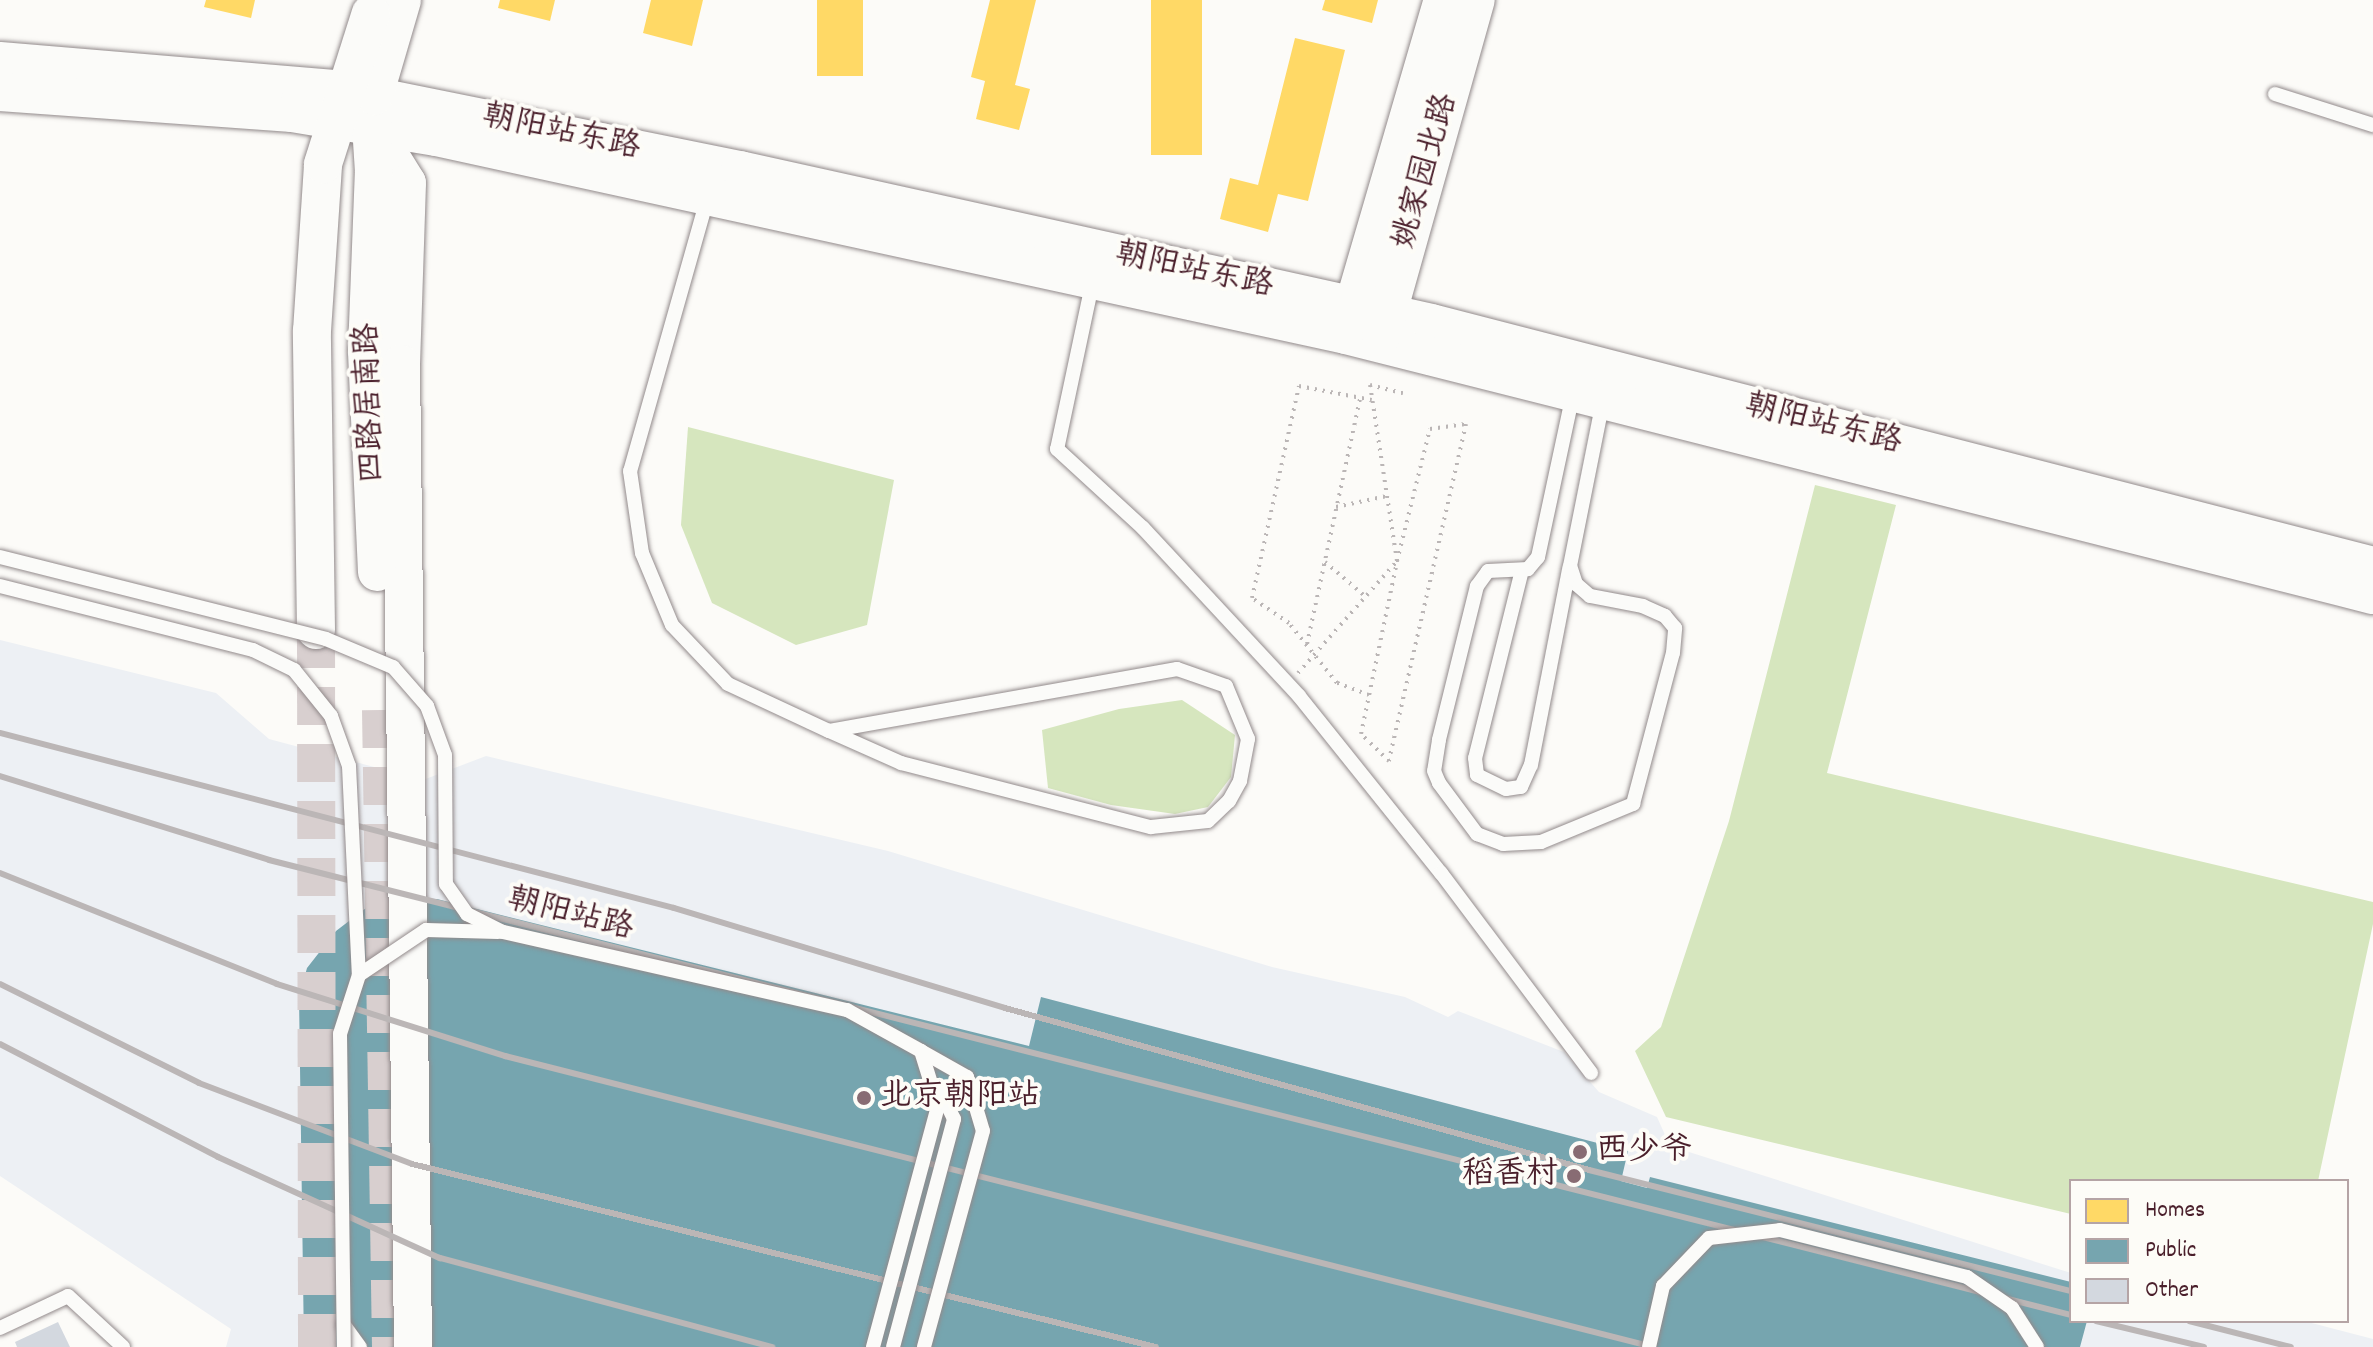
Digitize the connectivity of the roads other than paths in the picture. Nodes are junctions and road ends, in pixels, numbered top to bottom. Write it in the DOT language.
graph roads {
  1 [pos="375,0"];
  2 [pos="402,0"];
  3 [pos="1443,0"];
  4 [pos="1476,0"];
  5 [pos="0,61"];
  6 [pos="0,92"];
  7 [pos="2275,94"];
  8 [pos="356,107"];
  9 [pos="2373,125"];
  10 [pos="712,180"];
  11 [pos="1093,280"];
  12 [pos="1366,325"];
  13 [pos="1588,397"];
  14 [pos="0,557"];
  15 [pos="1570,566"];
  16 [pos="2373,566"];
  17 [pos="1522,570"];
  18 [pos="0,586"];
  19 [pos="2373,595"];
  20 [pos="316,630"];
  21 [pos="381,710"];
  22 [pos="829,731"];
  23 [pos="503,932"];
  24 [pos="359,975"];
  25 [pos="921,1051"];
  26 [pos="1591,1073"];
  27 [pos="344,1325"];
  28 [pos="0,1328"];
  29 [pos="123,1347"];
  30 [pos="344,1347"];
  31 [pos="360,1347"];
  32 [pos="413,1347"];
  33 [pos="873,1347"];
  34 [pos="893,1347"];
  35 [pos="924,1347"];
  36 [pos="1649,1347"];
  37 [pos="2037,1347"];
  1 -- 8 [label="main road"];
  2 -- 8 [label="main road"];
  3 -- 12 [label="main road, 姚家园北路"];
  4 -- 12 [label="main road, 姚家园北路"];
  5 -- 8 [label="main road, 朝阳站东路"];
  6 -- 8 [label="main road, 朝阳站东路"];
  7 -- 9 [label="lane"];
  8 -- 10 [label="main road, 朝阳站东路"];
  8 -- 20 [label="main road, 四路居南路"];
  8 -- 21 [label="main road, 四路居南路"];
  8 -- 32 [label="main road"];
  10 -- 11 [label="main road, 朝阳站东路"];
  10 -- 12 [label="main road, 朝阳站东路"];
  10 -- 22 [label="lane"];
  11 -- 12 [label="main road, 朝阳站东路"];
  11 -- 26 [label="lane"];
  12 -- 13 [label="main road, 朝阳站东路"];
  12 -- 16 [label="main road, 朝阳站东路"];
  13 -- 15 [label="lane"];
  13 -- 17 [label="lane"];
  13 -- 19 [label="main road, 朝阳站东路"];
  14 -- 23 [label="lane, 朝阳站路, bridge"];
  15 -- 17 [label="lane"];
  15 -- 17 [label="lane"];
  18 -- 24 [label="lane, bridge"];
  22 -- 22 [label="lane"];
  23 -- 24 [label="lane, bridge"];
  23 -- 25 [label="lane, 朝阳站路, bridge"];
  24 -- 27 [label="lane, bridge"];
  25 -- 33 [label="lane, bridge"];
  25 -- 34 [label="lane, bridge"];
  25 -- 35 [label="lane, 朝阳站路, bridge"];
  27 -- 30 [label="lane, bridge"];
  27 -- 31 [label="lane"];
  28 -- 29 [label="lane"];
  36 -- 37 [label="lane, bridge"];
}
